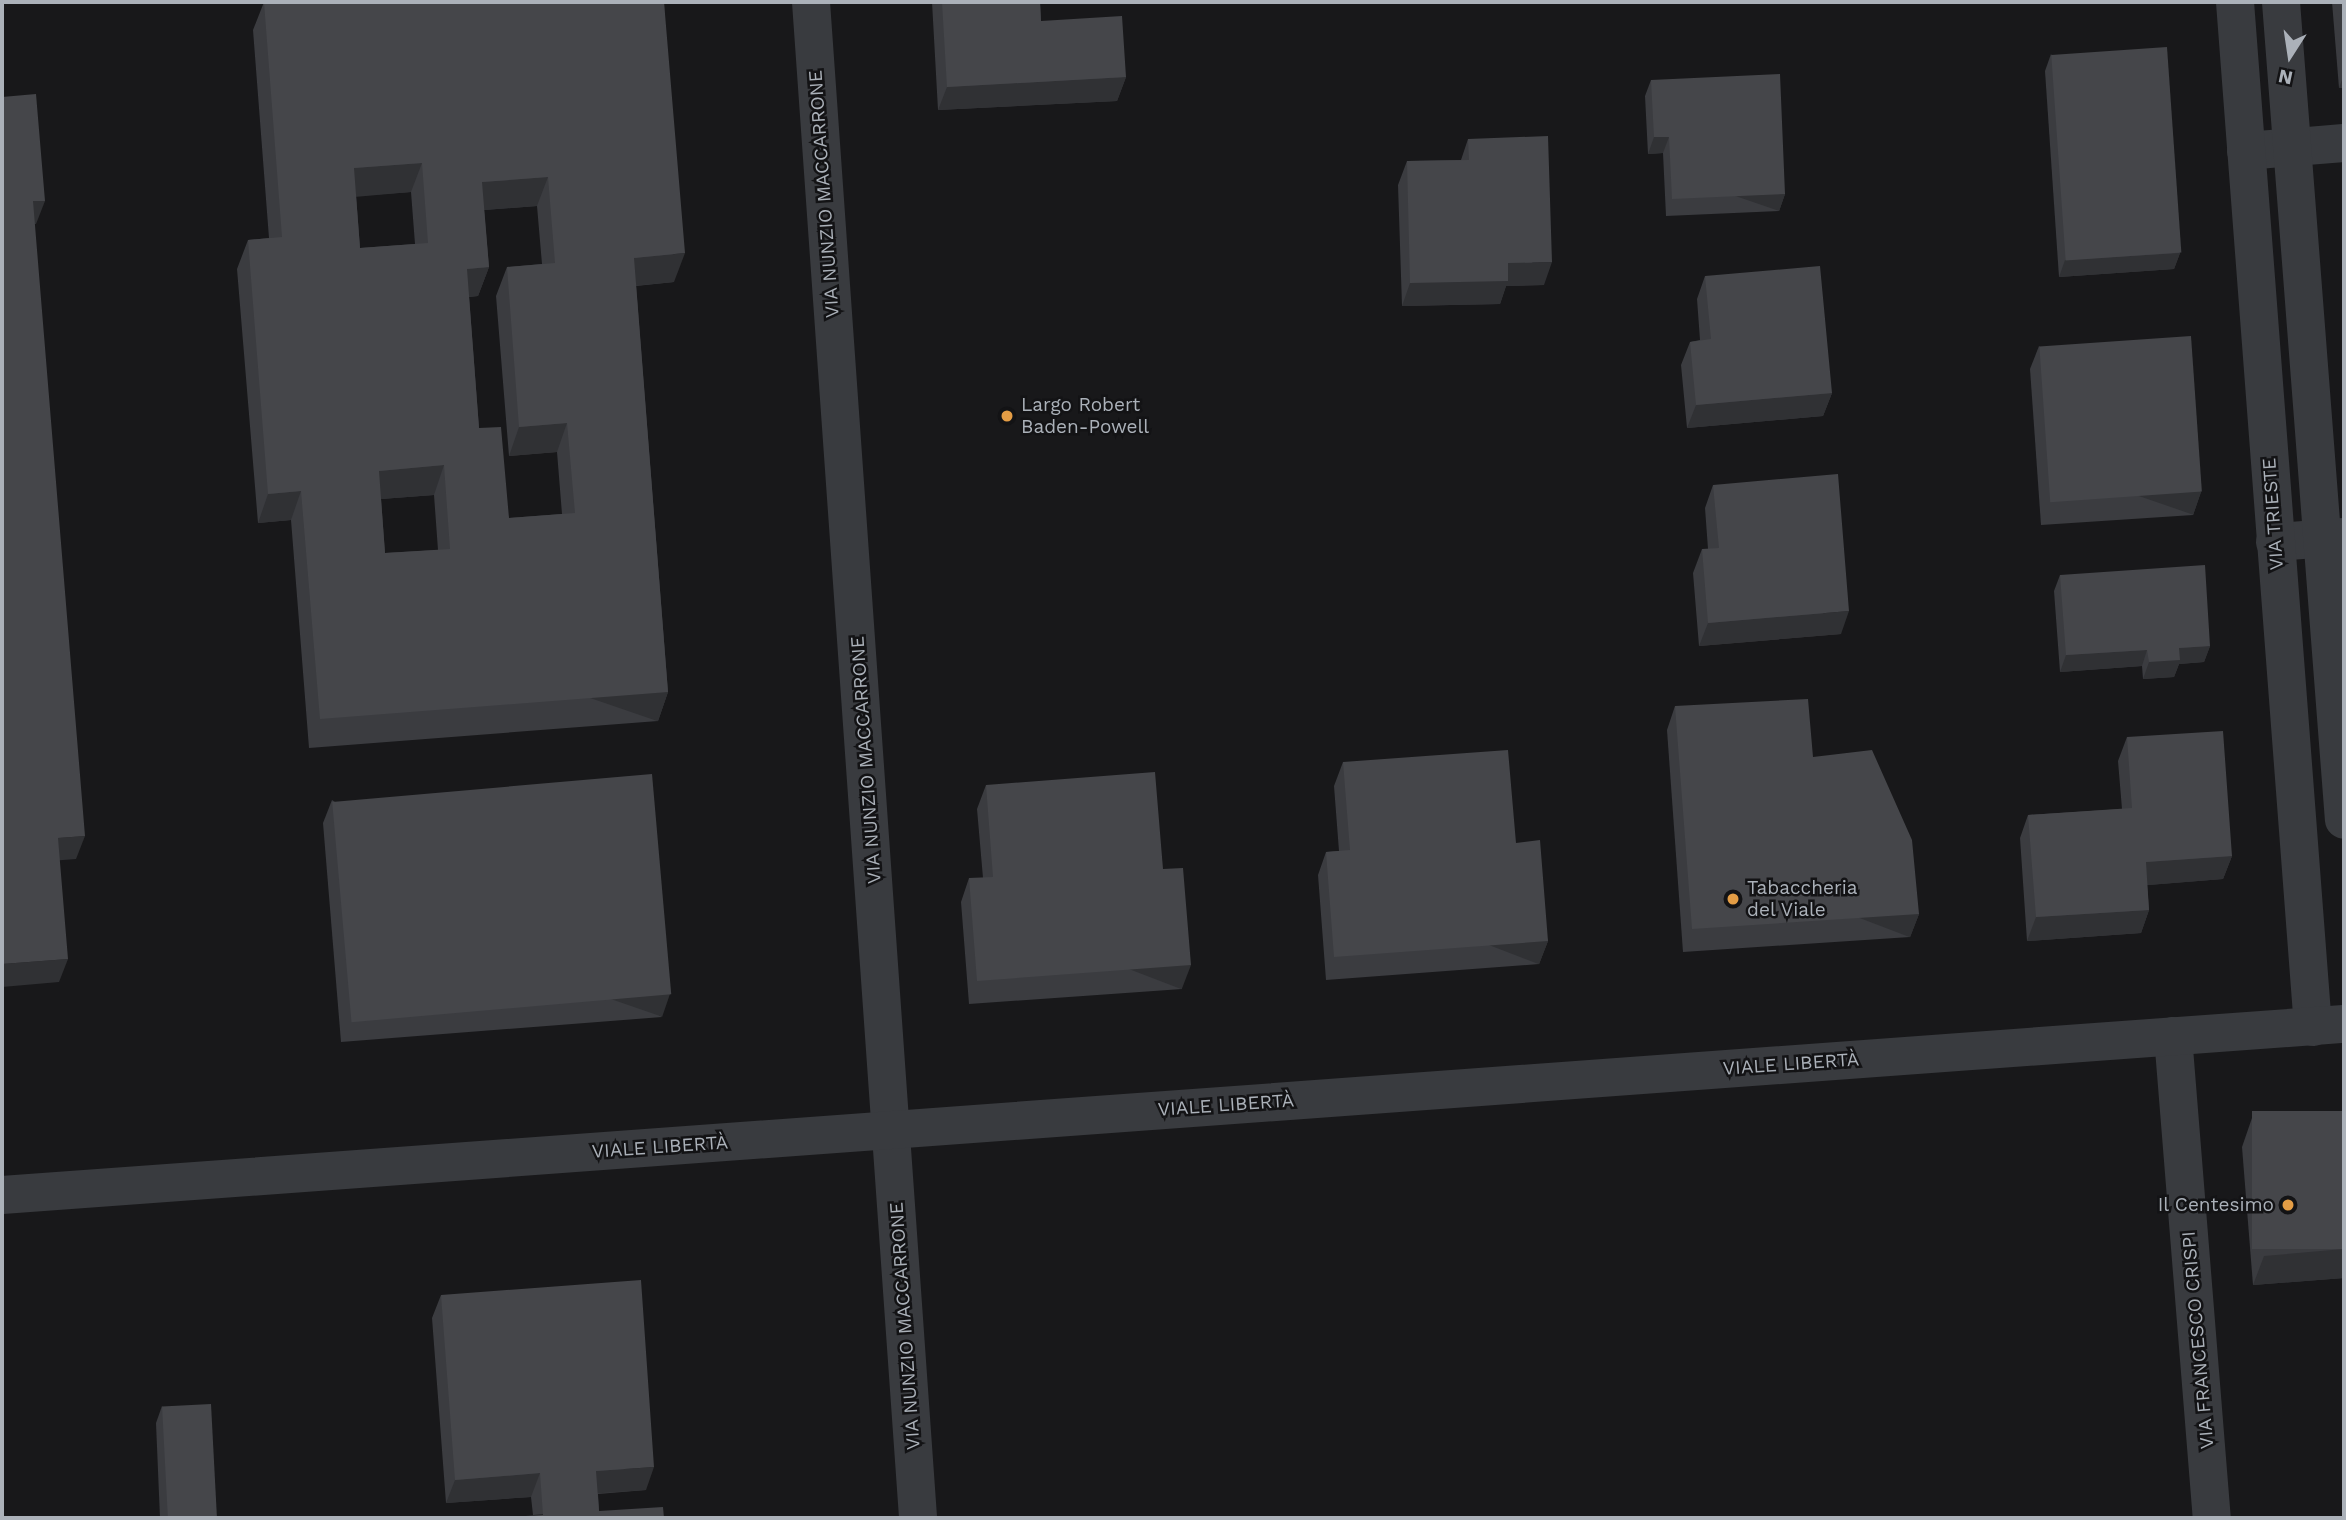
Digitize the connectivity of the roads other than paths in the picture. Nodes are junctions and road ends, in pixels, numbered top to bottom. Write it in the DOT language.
graph roads {
  1 [pos="811,2"];
  2 [pos="2235,2"];
  3 [pos="2281,2"];
  4 [pos="2344,143"];
  5 [pos="2292,147"];
  6 [pos="2246,151"];
  7 [pos="2333,538"];
  8 [pos="2275,542"];
  9 [pos="2344,820"];
  10 [pos="2329,1026"];
  11 [pos="2173,1037"];
  12 [pos="891,1130"];
  13 [pos="2,1195"];
  14 [pos="918,1518"];
  15 [pos="2212,1518"];
  1 -- 12 [label="street, VIA NUNZIO MACCARRONE"];
  2 -- 6 [label="street, VIA TRIESTE"];
  3 -- 5 [label="street"];
  4 -- 5 [label="street"];
  5 -- 6 [label="street"];
  5 -- 7 [label="street"];
  6 -- 8 [label="street, VIA TRIESTE"];
  7 -- 8 [label="street"];
  7 -- 9 [label="street"];
  8 -- 10 [label="street, VIA TRIESTE"];
  10 -- 11 [label="street, VIALE LIBERTÀ"];
  11 -- 12 [label="street, VIALE LIBERTÀ"];
  11 -- 15 [label="street, VIA FRANCESCO CRISPI"];
  12 -- 13 [label="street, VIALE LIBERTÀ"];
  12 -- 14 [label="street, VIA NUNZIO MACCARRONE"];
}
